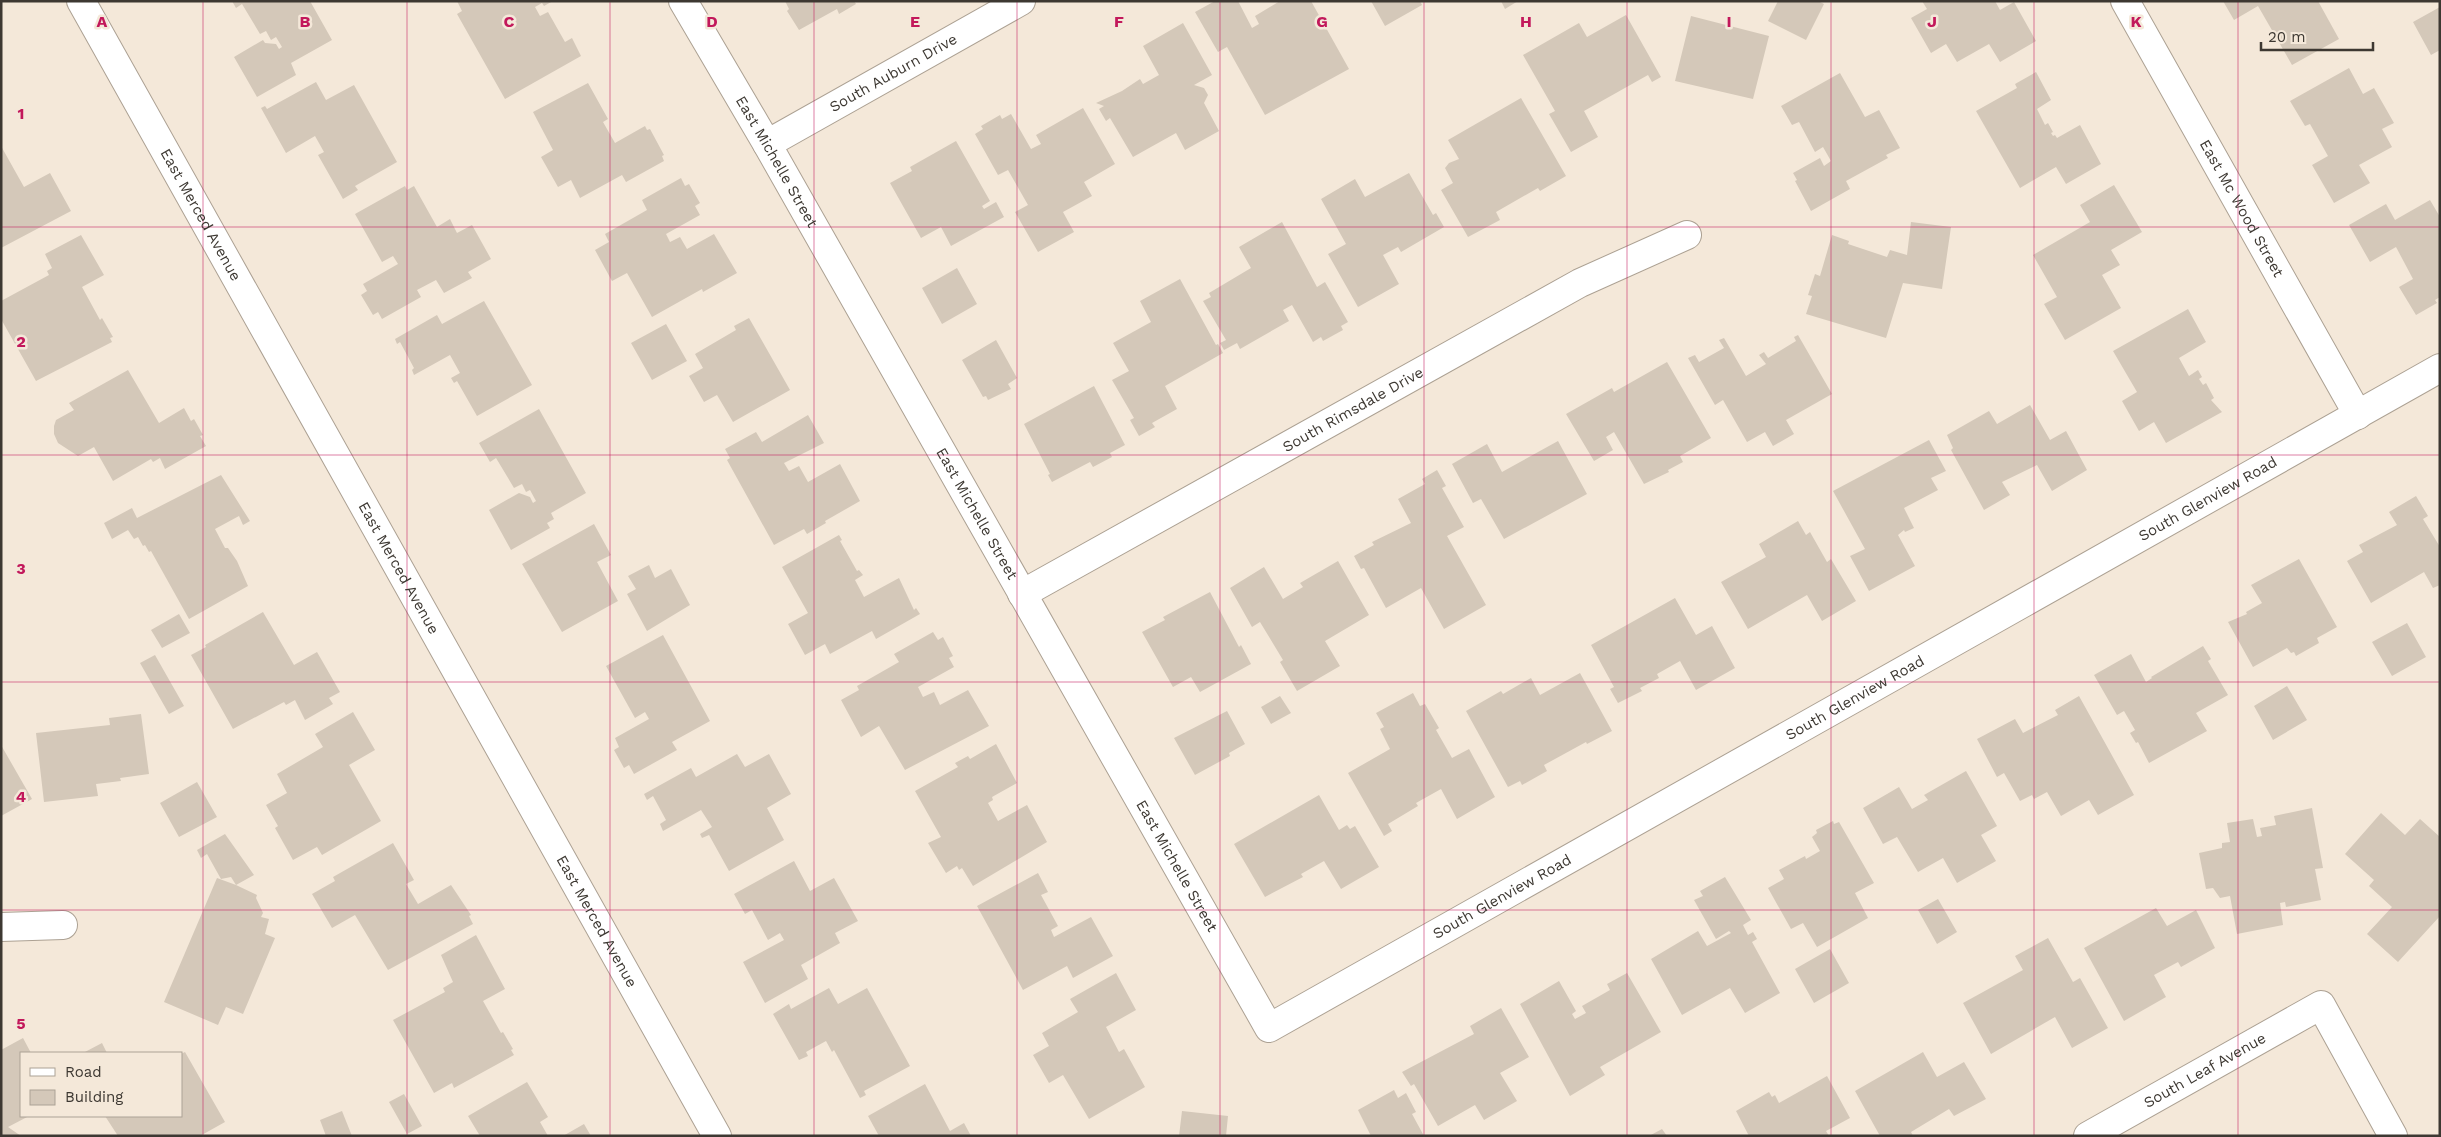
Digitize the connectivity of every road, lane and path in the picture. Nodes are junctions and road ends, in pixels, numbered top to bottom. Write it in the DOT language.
graph roads {
  1 [pos="81,1"];
  2 [pos="683,1"];
  3 [pos="1021,1"];
  4 [pos="2124,1"];
  5 [pos="767,144"];
  6 [pos="1687,235"];
  7 [pos="2440,368"];
  8 [pos="2358,415"];
  9 [pos="1022,594"];
  10 [pos="63,925"];
  11 [pos="1,927"];
  12 [pos="1269,1028"];
  13 [pos="717,1136"];
  14 [pos="2088,1136"];
  15 [pos="2392,1136"];
  1 -- 13 [label="street, East Merced Avenue"];
  2 -- 5 [label="street, East Michelle Street"];
  3 -- 5 [label="street, South Auburn Drive"];
  4 -- 8 [label="street, East Mc Wood Street"];
  5 -- 9 [label="street, East Michelle Street"];
  6 -- 9 [label="street, South Rimsdale Drive"];
  7 -- 8 [label="street, South Glenview Road"];
  8 -- 12 [label="street, South Glenview Road"];
  9 -- 12 [label="street, East Michelle Street"];
  10 -- 11 [label="street"];
  14 -- 15 [label="street, South Leaf Avenue"];
}
